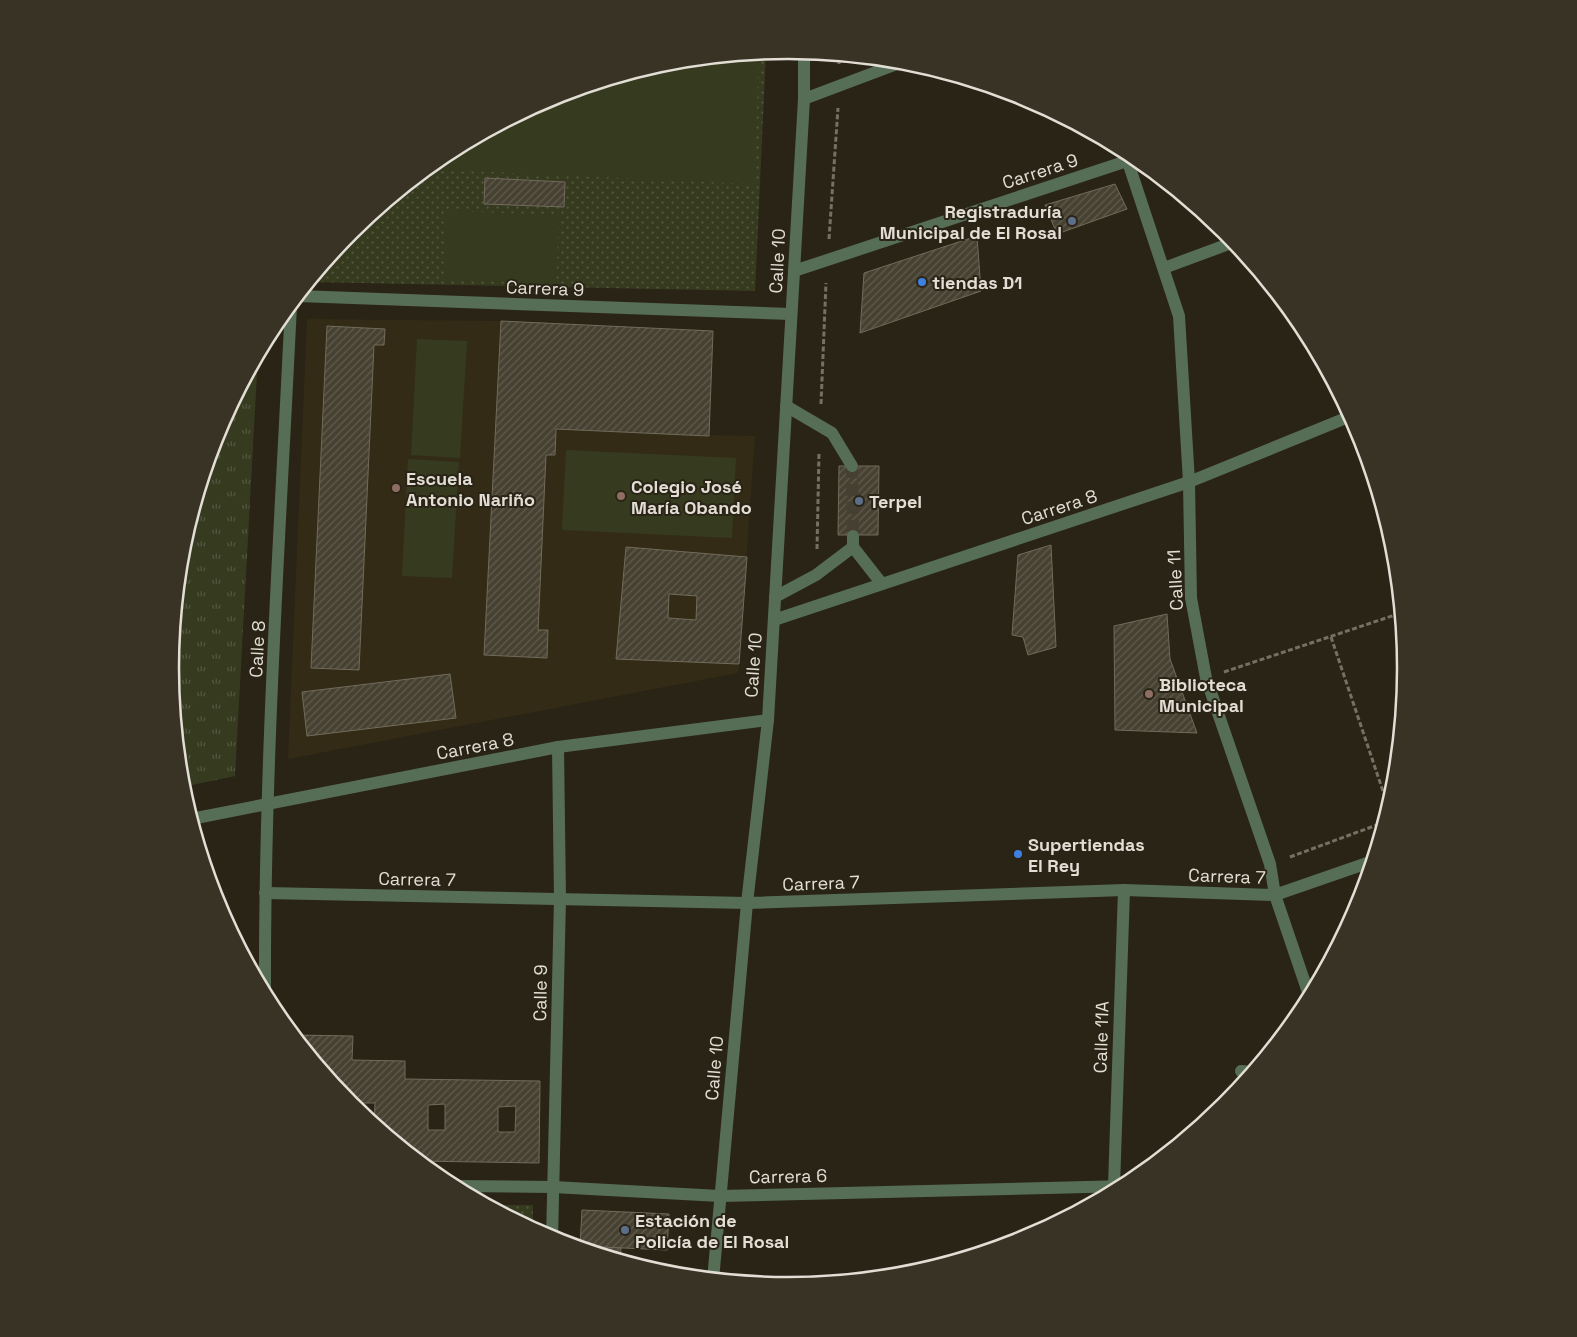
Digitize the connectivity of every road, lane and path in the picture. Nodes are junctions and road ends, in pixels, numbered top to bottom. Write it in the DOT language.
graph roads {
  1 [pos="804,59"];
  2 [pos="839,61"];
  3 [pos="890,67"];
  4 [pos="840,86"];
  5 [pos="804,99"];
  6 [pos="1120,157"];
  7 [pos="1129,163"];
  8 [pos="1227,245"];
  9 [pos="827,260"];
  10 [pos="1164,268"];
  11 [pos="794,272"];
  12 [pos="306,296"];
  13 [pos="791,314"];
  14 [pos="290,318"];
  15 [pos="786,406"];
  16 [pos="1344,419"];
  17 [pos="820,426"];
  18 [pos="852,466"];
  19 [pos="1190,482"];
  20 [pos="816,575"];
  21 [pos="882,584"];
  22 [pos="775,597"];
  23 [pos="1396,615"];
  24 [pos="774,620"];
  25 [pos="1331,638"];
  26 [pos="1206,678"];
  27 [pos="768,720"];
  28 [pos="558,747"];
  29 [pos="1385,796"];
  30 [pos="267,805"];
  31 [pos="198,818"];
  32 [pos="1377,825"];
  33 [pos="1366,863"];
  34 [pos="1270,864"];
  35 [pos="1124,890"];
  36 [pos="265,893"];
  37 [pos="1275,895"];
  38 [pos="560,899"];
  39 [pos="747,903"];
  40 [pos="265,981"];
  41 [pos="1307,989"];
  42 [pos="1114,1183"];
  43 [pos="467,1186"];
  44 [pos="1110,1186"];
  45 [pos="554,1187"];
  46 [pos="720,1196"];
  47 [pos="552,1231"];
  48 [pos="714,1273"];
  1 -- 5 [label="street, Calle 10"];
  2 -- 4 [label="path"];
  3 -- 4 [label="street"];
  4 -- 5 [label="street"];
  4 -- 9 [label="path"];
  5 -- 11 [label="street, Calle 10"];
  6 -- 9 [label="street, Carrera 9"];
  7 -- 10 [label="street, Calle 11"];
  8 -- 10 [label="street"];
  9 -- 11 [label="street, Carrera 9"];
  9 -- 17 [label="path"];
  10 -- 19 [label="street, Calle 11"];
  11 -- 13 [label="street, Calle 10"];
  12 -- 13 [label="street, Carrera 9"];
  13 -- 15 [label="street, Calle 10"];
  14 -- 30 [label="street, Calle 8"];
  15 -- 17 [label="street"];
  15 -- 22 [label="street, Calle 10"];
  16 -- 19 [label="street, Carrera 8"];
  17 -- 18 [label="street"];
  17 -- 20 [label="path"];
  19 -- 21 [label="street, Carrera 8"];
  19 -- 26 [label="street, Calle 11"];
  20 -- 21 [label="street"];
  20 -- 22 [label="street"];
  21 -- 24 [label="street, Carrera 8"];
  22 -- 24 [label="street, Calle 10"];
  23 -- 25 [label="path"];
  24 -- 27 [label="street, Calle 10"];
  25 -- 26 [label="path"];
  25 -- 29 [label="path"];
  26 -- 34 [label="street, Calle 11"];
  27 -- 28 [label="street, Carrera 8"];
  27 -- 39 [label="street, Calle 10"];
  28 -- 30 [label="street, Carrera 8"];
  28 -- 38 [label="street, Calle 9"];
  30 -- 31 [label="street, Carrera 8"];
  30 -- 36 [label="street, Calle 8"];
  32 -- 34 [label="path"];
  33 -- 37 [label="street, Carrera 7"];
  34 -- 37 [label="street, Calle 11"];
  35 -- 37 [label="street, Carrera 7"];
  35 -- 39 [label="street, Carrera 7"];
  35 -- 42 [label="street, Calle 11A"];
  36 -- 38 [label="street, Carrera 7"];
  36 -- 40 [label="street, Calle 8"];
  37 -- 41 [label="street, Calle 11"];
  38 -- 39 [label="street, Carrera 7"];
  38 -- 45 [label="street, Calle 9"];
  39 -- 46 [label="street, Calle 10"];
  43 -- 45 [label="street, Carrera 6"];
  44 -- 46 [label="street, Carrera 6"];
  45 -- 46 [label="street, Carrera 6"];
  45 -- 47 [label="street, Calle 9"];
  46 -- 48 [label="street, Calle 10"];
}
